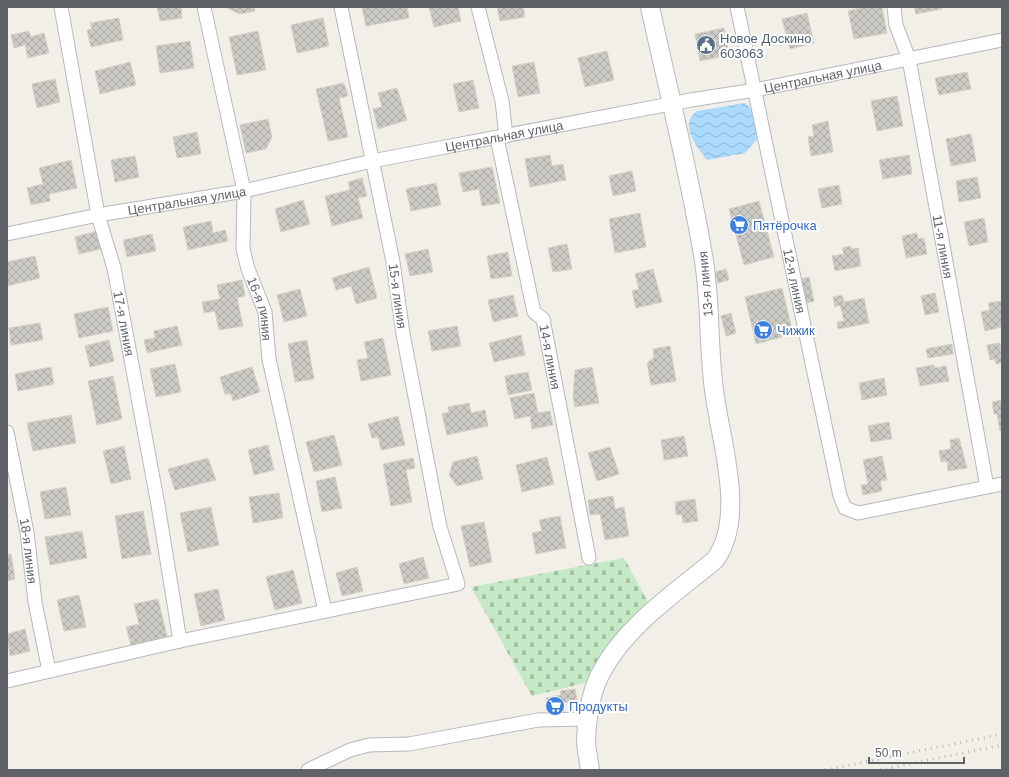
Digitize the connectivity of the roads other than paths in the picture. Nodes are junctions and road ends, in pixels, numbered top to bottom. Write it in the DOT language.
graph roads {
  1 [pos="61,7"];
  2 [pos="204,7"];
  3 [pos="341,7"];
  4 [pos="478,7"];
  5 [pos="650,7"];
  6 [pos="737,7"];
  7 [pos="894,7"];
  8 [pos="1002,40"];
  9 [pos="908,59"];
  10 [pos="755,90"];
  11 [pos="671,104"];
  12 [pos="502,137"];
  13 [pos="372,161"];
  14 [pos="244,191"];
  15 [pos="98,215"];
  16 [pos="7,234"];
  17 [pos="7,432"];
  18 [pos="1002,484"];
  19 [pos="987,487"];
  20 [pos="589,558"];
  21 [pos="325,611"];
  22 [pos="180,641"];
  23 [pos="48,671"];
  24 [pos="7,681"];
  25 [pos="588,719"];
  26 [pos="308,770"];
  27 [pos="590,770"];
  1 -- 15 [label="street, 17-я линия"];
  2 -- 14 [label="street, 16-я линия"];
  3 -- 13 [label="street, 15-я линия"];
  4 -- 12 [label="street, 14-я линия"];
  5 -- 11 [label="street, 13-я линия"];
  6 -- 10 [label="street, 12-я линия"];
  7 -- 9 [label="street, 11-я линия"];
  8 -- 9 [label="street, Центральная улица"];
  9 -- 10 [label="street, Центральная улица"];
  9 -- 19 [label="street, 11-я линия"];
  10 -- 11 [label="street, Центральная улица"];
  10 -- 19 [label="street, 12-я линия"];
  11 -- 12 [label="street, Центральная улица"];
  11 -- 25 [label="street, 13-я линия"];
  12 -- 13 [label="street, Центральная улица"];
  12 -- 20 [label="street, 14-я линия"];
  13 -- 14 [label="street, Центральная улица"];
  13 -- 21 [label="street, 15-я линия"];
  14 -- 15 [label="street, Центральная улица"];
  14 -- 21 [label="street, 16-я линия"];
  15 -- 16 [label="street, Центральная улица"];
  15 -- 22 [label="street, 17-я линия"];
  17 -- 23 [label="street, 18-я линия"];
  18 -- 19 [label="street"];
  21 -- 22 [label="street"];
  22 -- 23 [label="street"];
  23 -- 24 [label="street"];
  25 -- 26 [label="street"];
  25 -- 27 [label="street, 13-я линия"];
}
